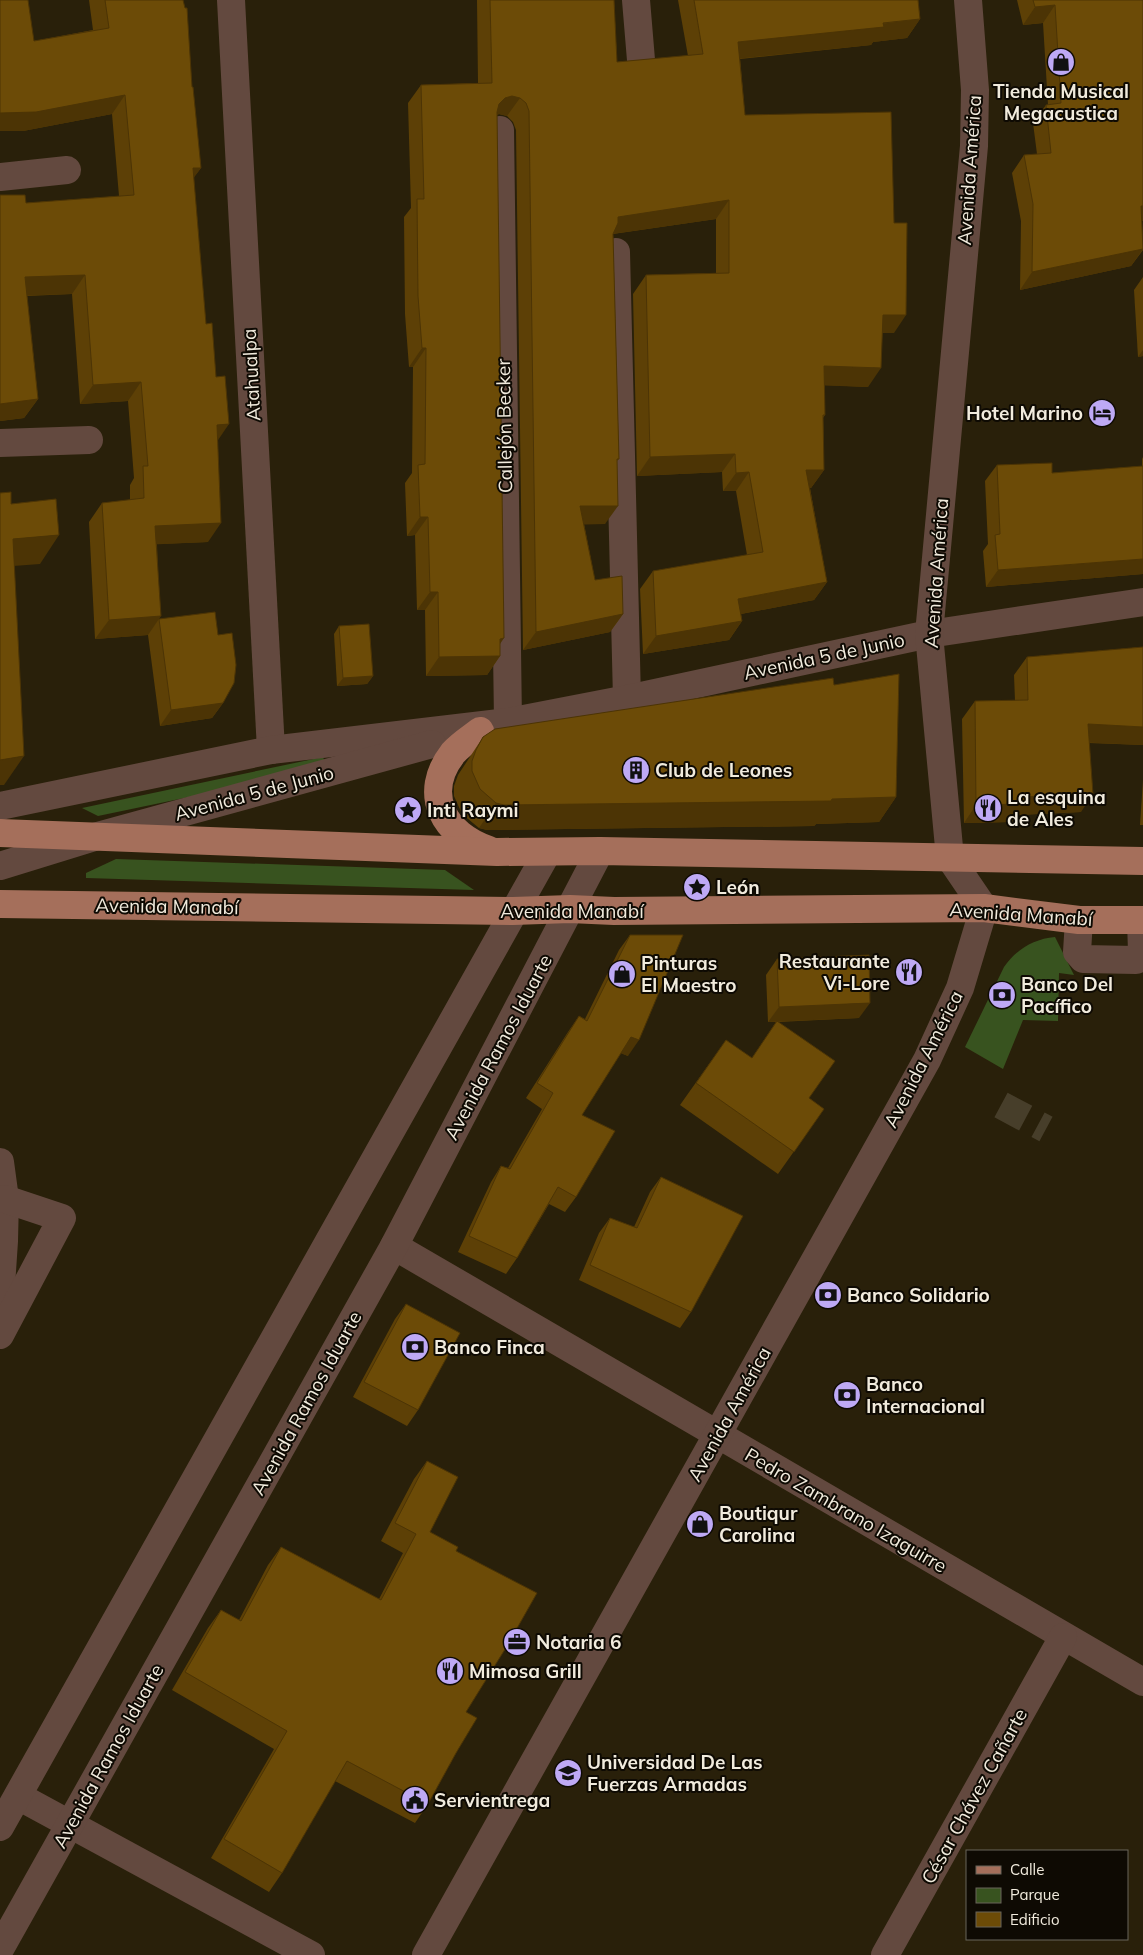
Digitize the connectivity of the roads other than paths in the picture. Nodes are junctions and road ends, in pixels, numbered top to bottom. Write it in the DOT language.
graph roads {
  1 [pos="231,0"];
  2 [pos="636,0"];
  3 [pos="968,0"];
  4 [pos="641,60"];
  5 [pos="500,130"];
  6 [pos="67,170"];
  7 [pos="0,177"];
  8 [pos="616,252"];
  9 [pos="89,440"];
  10 [pos="0,443"];
  11 [pos="1143,602"];
  12 [pos="928,634"];
  13 [pos="627,699"];
  14 [pos="508,722"];
  15 [pos="480,731"];
  16 [pos="271,750"];
  17 [pos="0,806"];
  18 [pos="0,833"];
  19 [pos="94,837"];
  20 [pos="600,851"];
  21 [pos="497,852"];
  22 [pos="547,853"];
  23 [pos="950,858"];
  24 [pos="1143,861"];
  25 [pos="0,866"];
  26 [pos="0,904"];
  27 [pos="984,908"];
  28 [pos="570,909"];
  29 [pos="513,911"];
  30 [pos="1079,920"];
  31 [pos="1142,920"];
  32 [pos="0,1162"];
  33 [pos="5,1199"];
  34 [pos="2,1241"];
  35 [pos="394,1246"];
  36 [pos="0,1301"];
  37 [pos="0,1335"];
  38 [pos="718,1434"];
  39 [pos="1063,1637"];
  40 [pos="1143,1682"];
  41 [pos="18,1796"];
  42 [pos="70,1824"];
  43 [pos="0,1827"];
  44 [pos="0,1949"];
  45 [pos="311,1955"];
  46 [pos="426,1955"];
  47 [pos="885,1955"];
  1 -- 16 [label="street, Atahualpa"];
  2 -- 4 [label="street"];
  3 -- 12 [label="street, Avenida América"];
  5 -- 14 [label="street, Callejón Becker"];
  6 -- 7 [label="street"];
  8 -- 13 [label="street"];
  9 -- 10 [label="street"];
  11 -- 12 [label="street, Avenida 5 de Junio"];
  12 -- 13 [label="street, Avenida 5 de Junio"];
  12 -- 23 [label="street, Avenida América"];
  13 -- 14 [label="street, Avenida 5 de Junio"];
  14 -- 15 [label="street, Avenida 5 de Junio"];
  14 -- 16 [label="street, Avenida 5 de Junio"];
  15 -- 19 [label="street, Avenida 5 de Junio"];
  15 -- 21 [label="main road"];
  16 -- 17 [label="street, Avenida 5 de Junio"];
  18 -- 19 [label="main road"];
  19 -- 21 [label="main road"];
  19 -- 25 [label="street, Avenida 5 de Junio"];
  20 -- 22 [label="main road"];
  20 -- 23 [label="main road"];
  20 -- 28 [label="street, Avenida Ramos Iduarte"];
  21 -- 22 [label="main road"];
  22 -- 29 [label="street"];
  23 -- 24 [label="main road"];
  23 -- 27 [label="street, Avenida América"];
  26 -- 29 [label="main road, Avenida Manabí"];
  27 -- 28 [label="main road, Avenida Manabí"];
  27 -- 30 [label="main road, Avenida Manabí"];
  27 -- 38 [label="street, Avenida América"];
  28 -- 29 [label="main road, Avenida Manabí"];
  28 -- 35 [label="street, Avenida Ramos Iduarte"];
  29 -- 41 [label="street"];
  30 -- 31 [label="main road, Avenida Manabí"];
  30 -- 31 [label="street"];
  32 -- 33 [label="street"];
  33 -- 34 [label="street"];
  33 -- 37 [label="street"];
  34 -- 36 [label="street"];
  35 -- 38 [label="street, Pedro Zambrano Izaguirre"];
  35 -- 42 [label="street, Avenida Ramos Iduarte"];
  38 -- 39 [label="street, Pedro Zambrano Izaguirre"];
  38 -- 46 [label="street, Avenida América"];
  39 -- 40 [label="street, Pedro Zambrano Izaguirre"];
  39 -- 47 [label="street, César Chávez Cañarte"];
  41 -- 42 [label="street"];
  41 -- 43 [label="street"];
  42 -- 44 [label="street, Avenida Ramos Iduarte"];
  42 -- 45 [label="street"];
}
